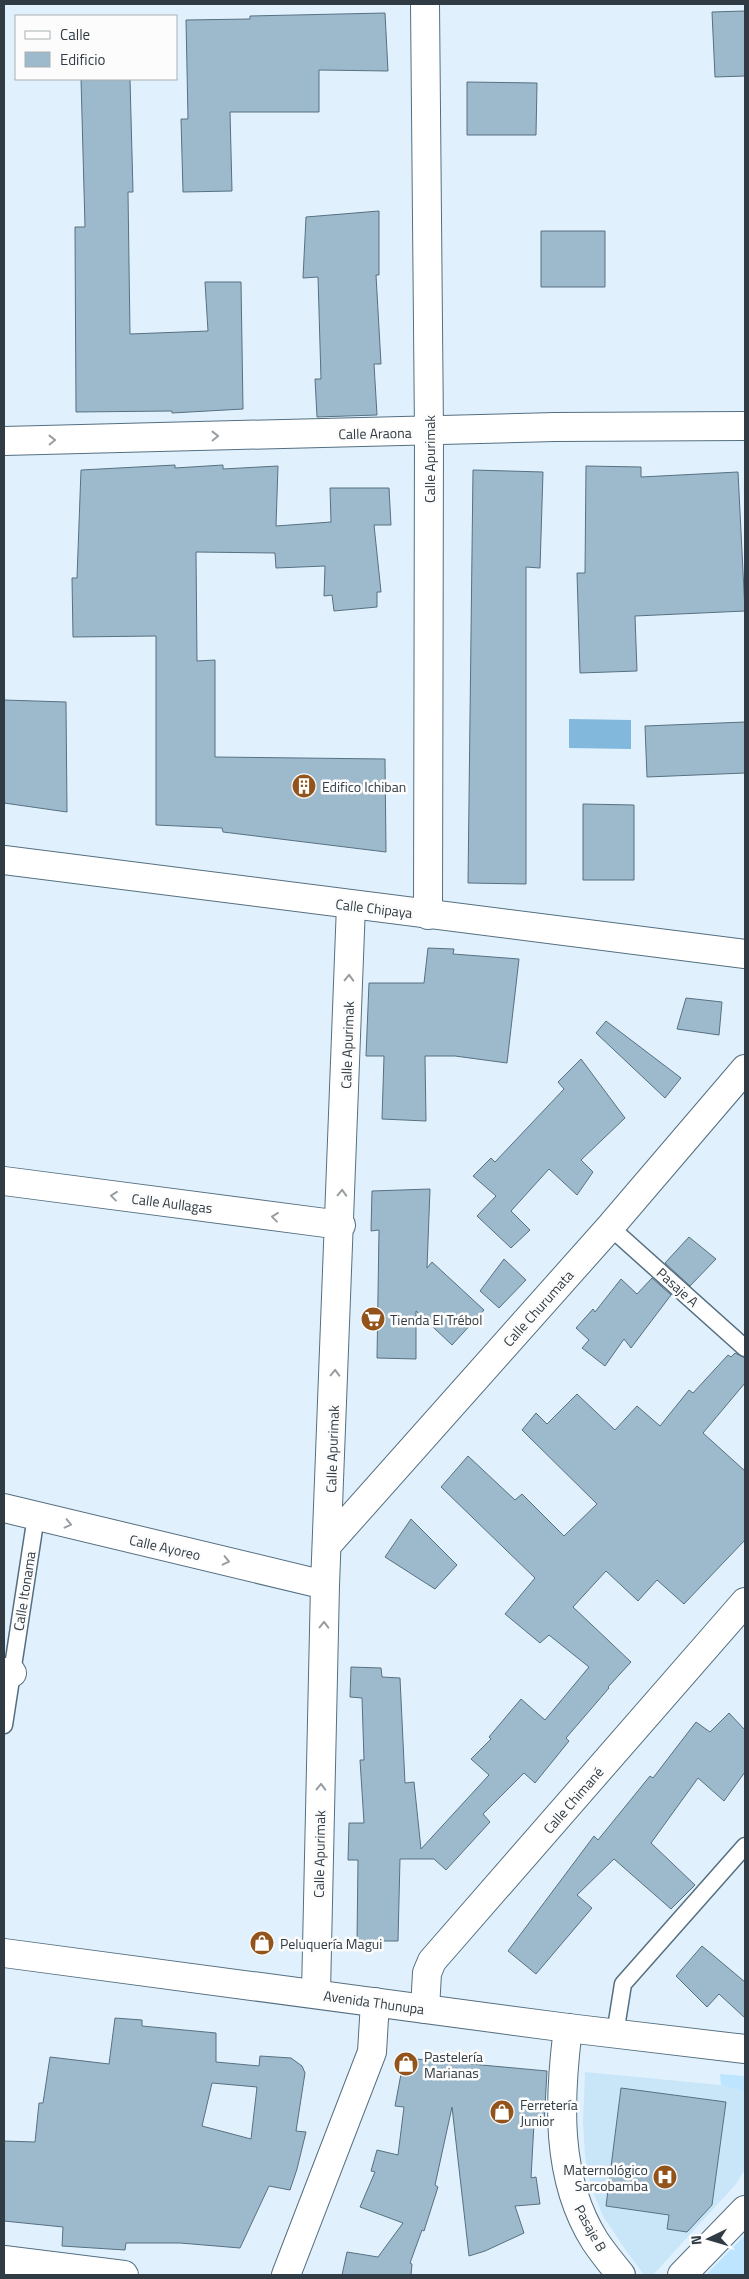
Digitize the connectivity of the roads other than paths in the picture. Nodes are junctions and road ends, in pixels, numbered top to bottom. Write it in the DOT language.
graph roads {
  1 [pos="425,4"];
  2 [pos="745,426"];
  3 [pos="429,432"];
  4 [pos="4,441"];
  5 [pos="4,860"];
  6 [pos="352,905"];
  7 [pos="428,915"];
  8 [pos="745,954"];
  9 [pos="745,1069"];
  10 [pos="4,1182"];
  11 [pos="341,1225"];
  12 [pos="610,1227"];
  13 [pos="745,1348"];
  14 [pos="4,1508"];
  15 [pos="36,1516"];
  16 [pos="328,1544"];
  17 [pos="325,1585"];
  18 [pos="745,1602"];
  19 [pos="8,1672"];
  20 [pos="4,1725"];
  21 [pos="745,1846"];
  22 [pos="4,1953"];
  23 [pos="316,1994"];
  24 [pos="374,2002"];
  25 [pos="425,2009"];
  26 [pos="568,2028"];
  27 [pos="615,2034"];
  28 [pos="745,2049"];
  29 [pos="745,2210"];
  30 [pos="4,2260"];
  31 [pos="124,2275"];
  32 [pos="286,2275"];
  33 [pos="620,2275"];
  34 [pos="682,2275"];
  1 -- 3 [label="street, Calle Apurimak"];
  2 -- 3 [label="street, Calle Araona"];
  4 -- 3 [label="street, Calle Araona, one-way"];
  3 -- 7 [label="street, Calle Apurimak"];
  5 -- 6 [label="street, Calle Chipaya"];
  6 -- 7 [label="street, Calle Chipaya"];
  11 -- 6 [label="street, Calle Apurimak, one-way"];
  7 -- 8 [label="street, Calle Chipaya"];
  9 -- 12 [label="street, Calle Churumata"];
  11 -- 10 [label="street, Calle Aullagas, one-way"];
  16 -- 11 [label="street, Calle Apurimak, one-way"];
  12 -- 13 [label="lane, Pasaje A"];
  12 -- 16 [label="street, Calle Churumata"];
  14 -- 15 [label="street, Calle Ayoreo"];
  15 -- 17 [label="street, Calle Ayoreo, one-way"];
  15 -- 19 [label="lane, Calle Itonama"];
  16 -- 17 [label="street, Calle Apurimak"];
  23 -- 17 [label="street, Calle Apurimak, one-way"];
  18 -- 25 [label="street, Calle Chimané"];
  19 -- 20 [label="lane, Calle Itonama"];
  21 -- 27 [label="lane"];
  22 -- 23 [label="street, Avenida Thunupa"];
  23 -- 24 [label="street, Avenida Thunupa"];
  24 -- 25 [label="street, Avenida Thunupa"];
  24 -- 32 [label="street"];
  25 -- 26 [label="street, Avenida Thunupa"];
  26 -- 27 [label="street, Avenida Thunupa"];
  26 -- 33 [label="street, Pasaje B"];
  27 -- 28 [label="street, Avenida Thunupa"];
  29 -- 34 [label="street"];
  30 -- 31 [label="street"];
}
